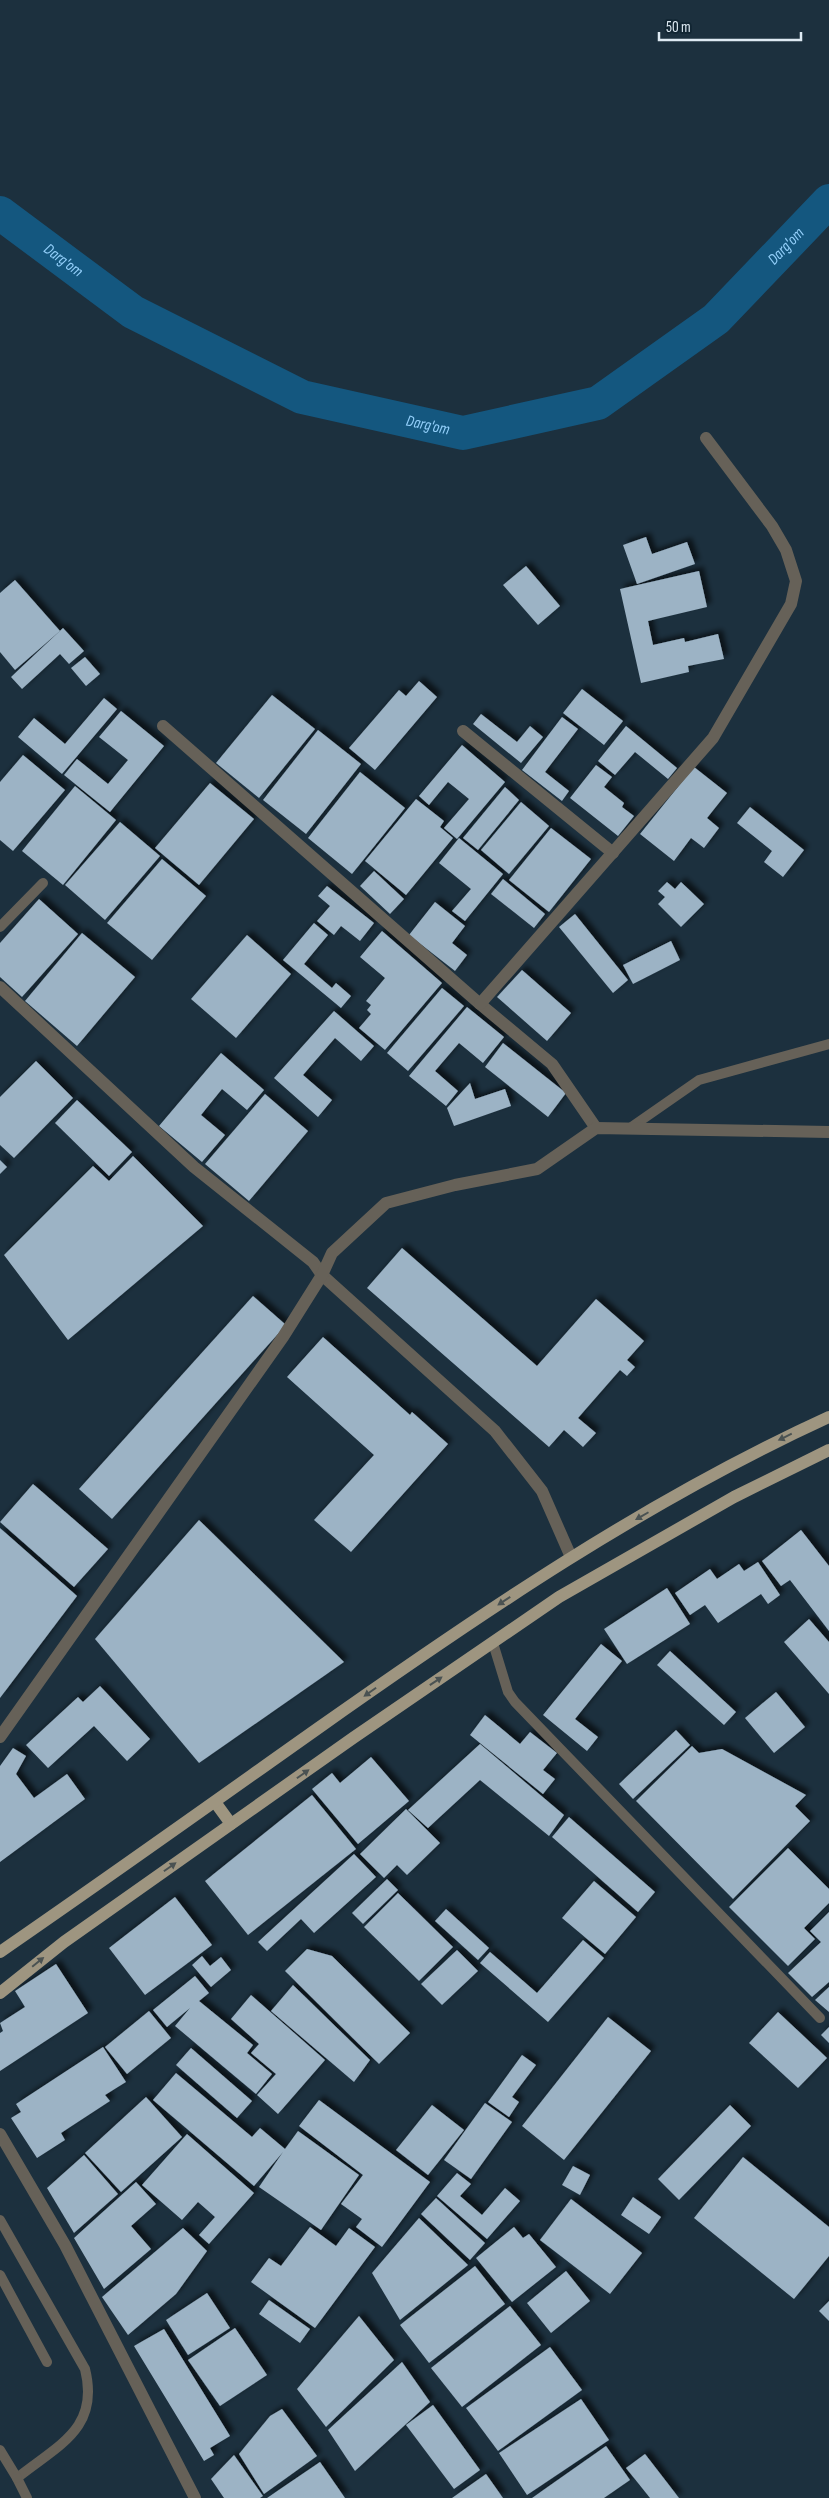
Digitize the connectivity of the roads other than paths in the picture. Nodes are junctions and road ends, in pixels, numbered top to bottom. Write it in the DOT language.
graph roads {
  1 [pos="706,438"];
  2 [pos="163,726"];
  3 [pos="463,731"];
  4 [pos="613,853"];
  5 [pos="43,883"];
  6 [pos="0,927"];
  7 [pos="0,987"];
  8 [pos="480,1004"];
  9 [pos="829,1044"];
  10 [pos="596,1128"];
  11 [pos="630,1128"];
  12 [pos="829,1132"];
  13 [pos="322,1275"];
  14 [pos="829,1417"];
  15 [pos="829,1450"];
  16 [pos="571,1557"];
  17 [pos="493,1642"];
  18 [pos="0,1736"];
  19 [pos="215,1802"];
  20 [pos="231,1824"];
  21 [pos="0,1952"];
  22 [pos="0,1992"];
  23 [pos="820,2018"];
  24 [pos="0,2134"];
  25 [pos="0,2220"];
  26 [pos="0,2275"];
  27 [pos="47,2362"];
  28 [pos="0,2450"];
  29 [pos="17,2478"];
  30 [pos="27,2498"];
  31 [pos="195,2498"];
  1 -- 4 [label="street"];
  2 -- 8 [label="street"];
  3 -- 4 [label="street"];
  4 -- 8 [label="street"];
  5 -- 6 [label="lane"];
  7 -- 13 [label="street"];
  8 -- 10 [label="street"];
  9 -- 11 [label="lane"];
  10 -- 11 [label="street"];
  10 -- 13 [label="street"];
  11 -- 12 [label="street"];
  13 -- 16 [label="street"];
  13 -- 18 [label="street"];
  14 -- 16 [label="main road, one-way"];
  15 -- 17 [label="main road"];
  16 -- 19 [label="main road, one-way"];
  20 -- 17 [label="main road, one-way"];
  17 -- 23 [label="lane"];
  19 -- 20 [label="main road"];
  19 -- 21 [label="main road"];
  22 -- 20 [label="main road, one-way"];
  24 -- 31 [label="street"];
  25 -- 29 [label="lane"];
  26 -- 27 [label="lane"];
  28 -- 29 [label="lane"];
  29 -- 30 [label="lane"];
}
